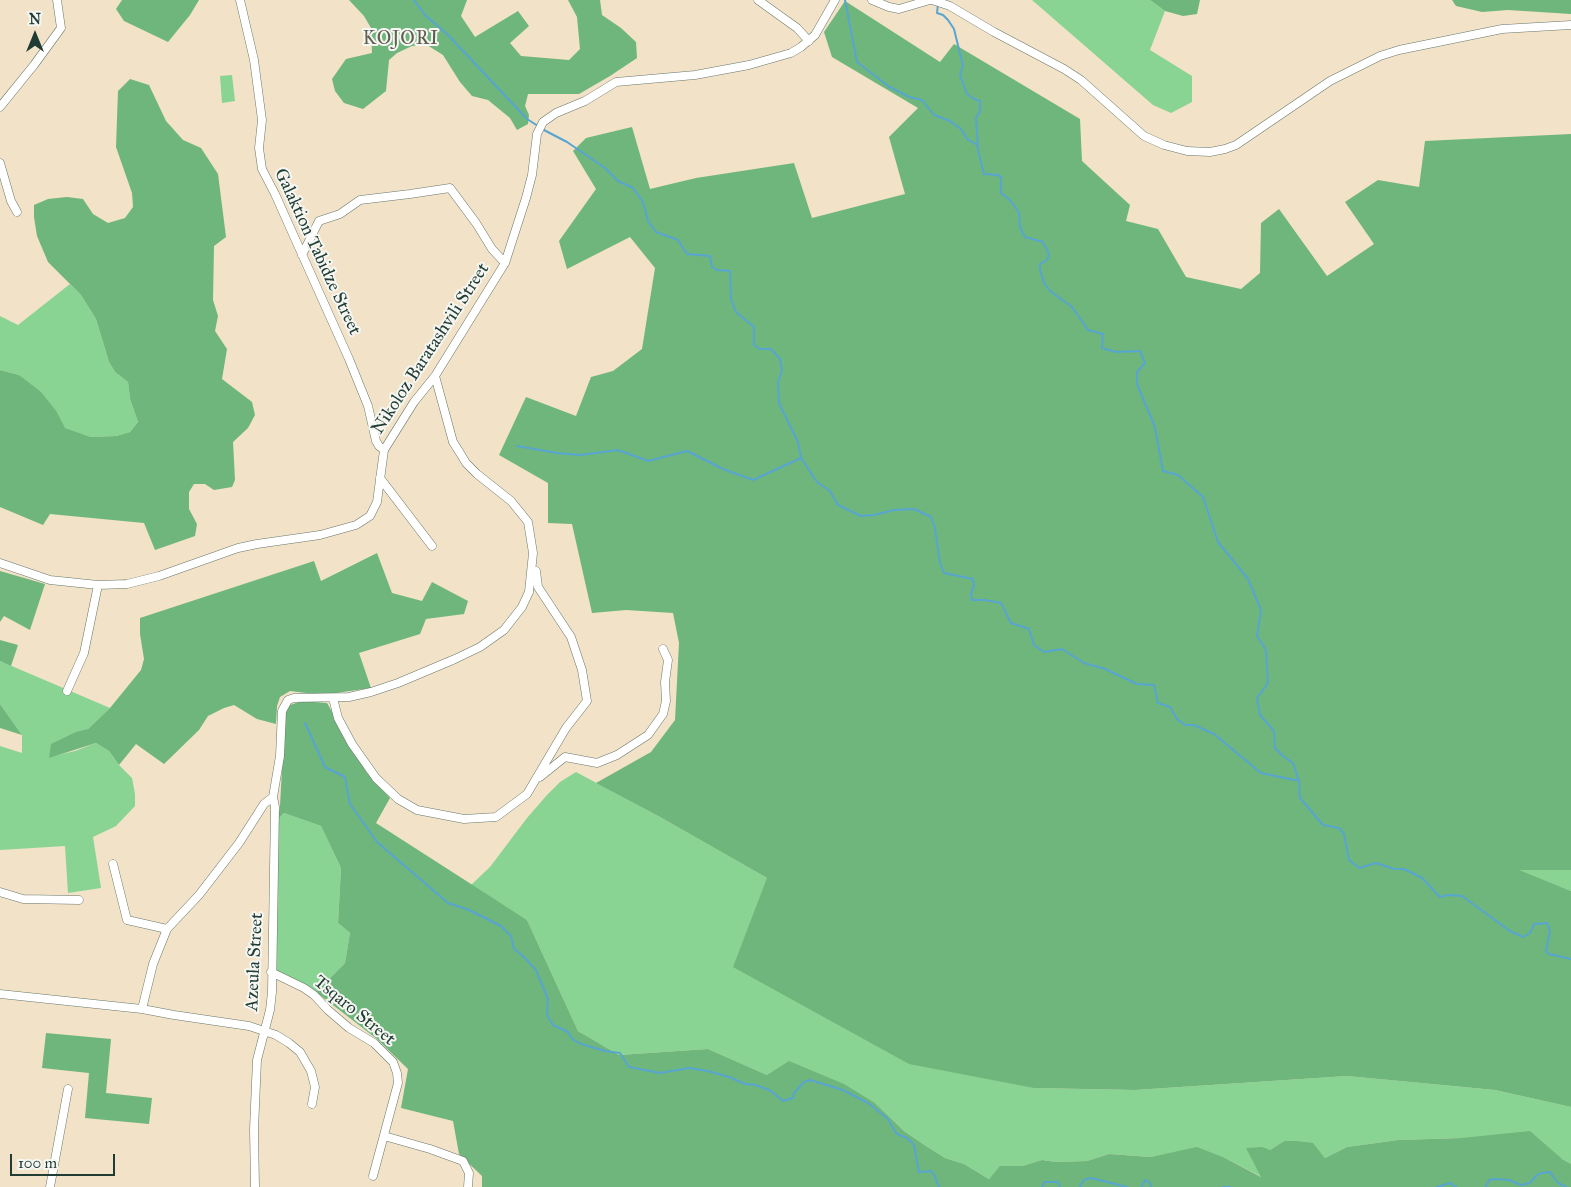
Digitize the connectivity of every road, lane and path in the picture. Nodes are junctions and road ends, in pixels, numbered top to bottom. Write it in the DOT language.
graph roads {
  1 [pos="57,0"];
  2 [pos="240,0"];
  3 [pos="758,0"];
  4 [pos="835,0"];
  5 [pos="872,0"];
  6 [pos="898,0"];
  7 [pos="931,0"];
  8 [pos="899,9"];
  9 [pos="1571,25"];
  10 [pos="809,41"];
  11 [pos="0,107"];
  12 [pos="0,163"];
  13 [pos="17,212"];
  14 [pos="302,255"];
  15 [pos="504,263"];
  16 [pos="435,376"];
  17 [pos="384,450"];
  18 [pos="380,478"];
  19 [pos="432,546"];
  20 [pos="533,553"];
  21 [pos="0,563"];
  22 [pos="98,585"];
  23 [pos="663,649"];
  24 [pos="67,691"];
  25 [pos="333,698"];
  26 [pos="537,779"];
  27 [pos="273,797"];
  28 [pos="113,864"];
  29 [pos="0,892"];
  30 [pos="79,900"];
  31 [pos="167,929"];
  32 [pos="271,972"];
  33 [pos="0,994"];
  34 [pos="142,1009"];
  35 [pos="264,1031"];
  36 [pos="68,1089"];
  37 [pos="312,1104"];
  38 [pos="384,1136"];
  39 [pos="373,1176"];
  40 [pos="50,1187"];
  41 [pos="256,1187"];
  42 [pos="468,1187"];
  1 -- 11 [label="street"];
  2 -- 14 [label="street, Galaktion Tabidze Street"];
  3 -- 10 [label="street"];
  4 -- 10 [label="street, Nikoloz Baratashvili Street"];
  5 -- 8 [label="street"];
  6 -- 8 [label="street"];
  7 -- 8 [label="street"];
  7 -- 9 [label="street"];
  10 -- 15 [label="street, Nikoloz Baratashvili Street"];
  12 -- 13 [label="street"];
  14 -- 15 [label="street"];
  14 -- 17 [label="street, Galaktion Tabidze Street"];
  15 -- 16 [label="street, Nikoloz Baratashvili Street"];
  16 -- 17 [label="street, Nikoloz Baratashvili Street"];
  16 -- 20 [label="street"];
  17 -- 18 [label="street"];
  18 -- 19 [label="street"];
  18 -- 22 [label="street"];
  20 -- 25 [label="street, Azeula Street"];
  20 -- 26 [label="street"];
  21 -- 22 [label="street"];
  22 -- 24 [label="street"];
  23 -- 26 [label="street"];
  25 -- 26 [label="street"];
  25 -- 27 [label="street, Azeula Street"];
  27 -- 31 [label="street"];
  27 -- 32 [label="street, Azeula Street"];
  28 -- 31 [label="street"];
  29 -- 30 [label="street"];
  31 -- 34 [label="street"];
  32 -- 35 [label="street, Azeula Street"];
  32 -- 38 [label="street, Tsqaro Street"];
  33 -- 34 [label="street"];
  34 -- 35 [label="street"];
  35 -- 37 [label="street"];
  35 -- 41 [label="street, Azeula Street"];
  36 -- 40 [label="street"];
  38 -- 39 [label="street, Tsqaro Street"];
  38 -- 42 [label="street"];
}
